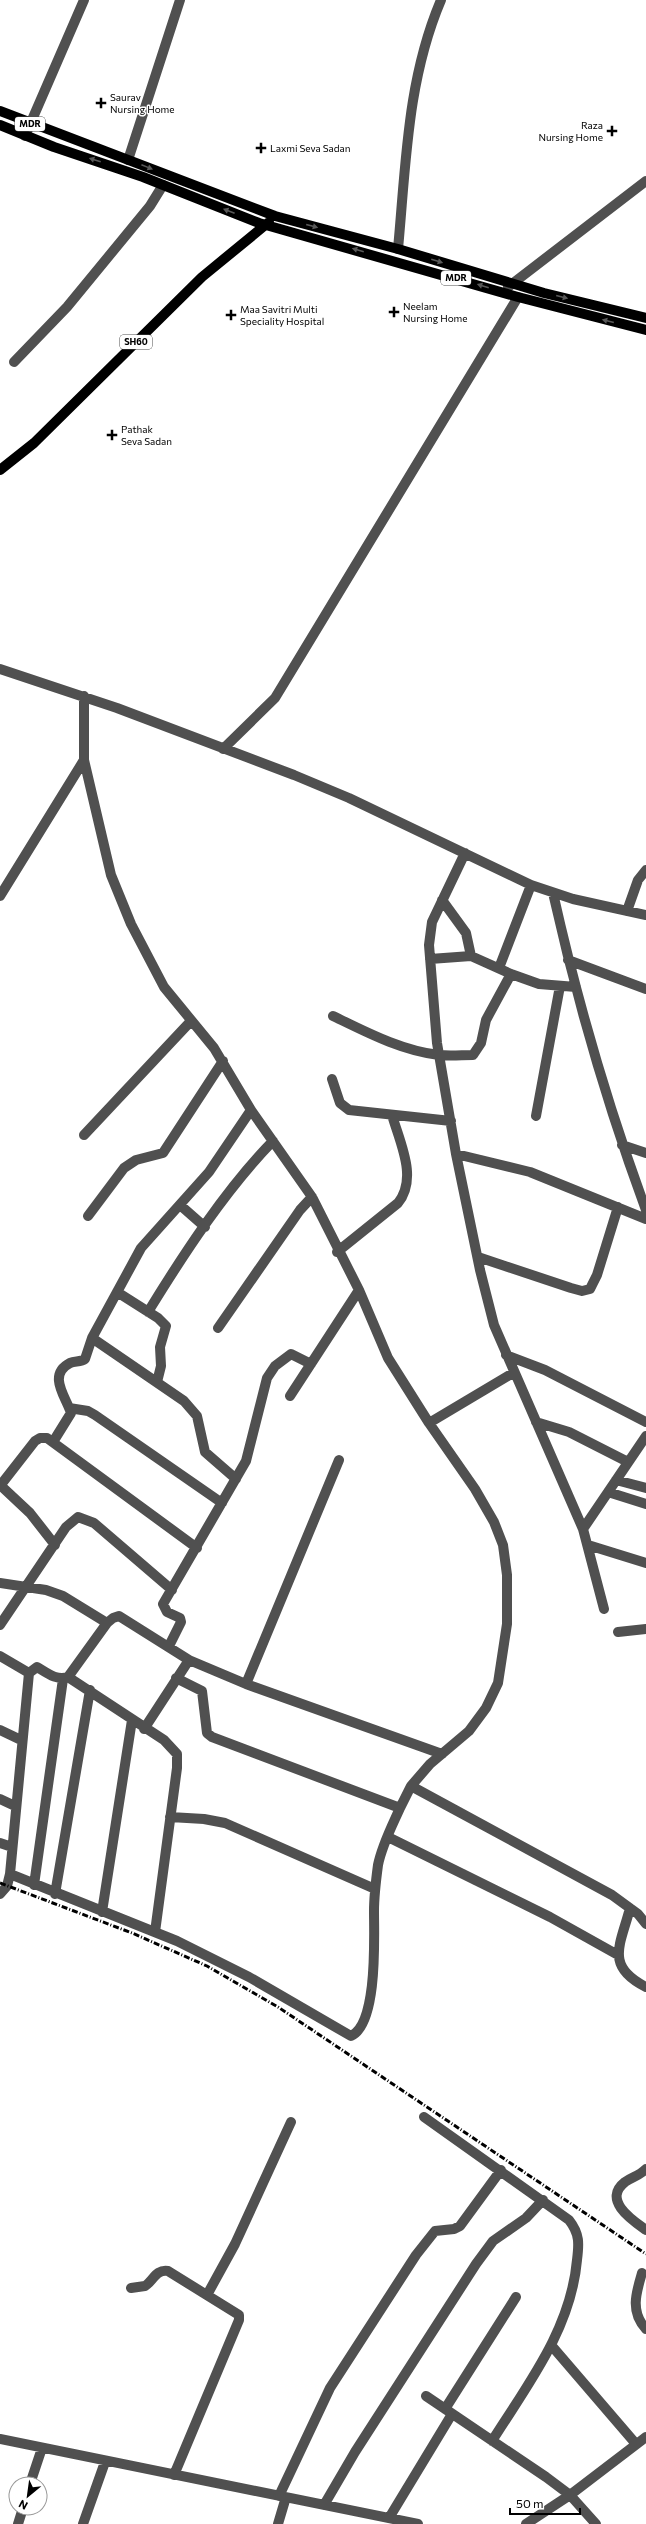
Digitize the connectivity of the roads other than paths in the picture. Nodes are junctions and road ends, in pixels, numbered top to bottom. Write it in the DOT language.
graph roads {
  1 [pos="84,0"];
  2 [pos="180,0"];
  3 [pos="441,0"];
  4 [pos="0,111"];
  5 [pos="31,124"];
  6 [pos="0,125"];
  7 [pos="25,136"];
  8 [pos="128,160"];
  9 [pos="646,180"];
  10 [pos="164,186"];
  11 [pos="274,216"];
  12 [pos="266,224"];
  13 [pos="398,249"];
  14 [pos="513,284"];
  15 [pos="502,292"];
  16 [pos="518,297"];
  17 [pos="646,318"];
  18 [pos="646,330"];
  19 [pos="14,362"];
  20 [pos="0,470"];
  21 [pos="0,669"];
  22 [pos="84,696"];
  23 [pos="223,749"];
  24 [pos="84,760"];
  25 [pos="464,853"];
  26 [pos="646,870"];
  27 [pos="531,885"];
  28 [pos="553,893"];
  29 [pos="0,896"];
  30 [pos="442,900"];
  31 [pos="627,911"];
  32 [pos="646,915"];
  33 [pos="471,956"];
  34 [pos="430,959"];
  35 [pos="568,960"];
  36 [pos="499,968"];
  37 [pos="511,974"];
  38 [pos="560,986"];
  39 [pos="576,987"];
  40 [pos="646,989"];
  41 [pos="333,1016"];
  42 [pos="191,1021"];
  43 [pos="439,1055"];
  44 [pos="223,1061"];
  45 [pos="332,1079"];
  46 [pos="251,1110"];
  47 [pos="392,1115"];
  48 [pos="536,1116"];
  49 [pos="451,1121"];
  50 [pos="84,1135"];
  51 [pos="273,1141"];
  52 [pos="622,1144"];
  53 [pos="646,1153"];
  54 [pos="456,1154"];
  55 [pos="312,1197"];
  56 [pos="180,1205"];
  57 [pos="618,1207"];
  58 [pos="646,1210"];
  59 [pos="88,1216"];
  60 [pos="646,1220"];
  61 [pos="205,1227"];
  62 [pos="337,1252"];
  63 [pos="478,1257"];
  64 [pos="359,1290"];
  65 [pos="117,1292"];
  66 [pos="148,1312"];
  67 [pos="218,1328"];
  68 [pos="92,1338"];
  69 [pos="506,1355"];
  70 [pos="311,1364"];
  71 [pos="513,1373"];
  72 [pos="157,1382"];
  73 [pos="290,1396"];
  74 [pos="69,1408"];
  75 [pos="536,1422"];
  76 [pos="646,1422"];
  77 [pos="429,1423"];
  78 [pos="646,1436"];
  79 [pos="53,1442"];
  80 [pos="339,1460"];
  81 [pos="628,1462"];
  82 [pos="236,1479"];
  83 [pos="616,1480"];
  84 [pos="0,1486"];
  85 [pos="646,1488"];
  86 [pos="608,1492"];
  87 [pos="222,1503"];
  88 [pos="646,1504"];
  89 [pos="583,1529"];
  90 [pos="55,1545"];
  91 [pos="588,1545"];
  92 [pos="197,1548"];
  93 [pos="646,1563"];
  94 [pos="0,1583"];
  95 [pos="26,1586"];
  96 [pos="172,1590"];
  97 [pos="604,1609"];
  98 [pos="107,1623"];
  99 [pos="0,1625"];
  100 [pos="646,1629"];
  101 [pos="618,1632"];
  102 [pos="169,1646"];
  103 [pos="0,1656"];
  104 [pos="189,1660"];
  105 [pos="29,1673"];
  106 [pos="65,1678"];
  107 [pos="176,1678"];
  108 [pos="246,1684"];
  109 [pos="90,1690"];
  110 [pos="132,1720"];
  111 [pos="144,1729"];
  112 [pos="0,1730"];
  113 [pos="21,1740"];
  114 [pos="442,1754"];
  115 [pos="412,1786"];
  116 [pos="0,1799"];
  117 [pos="16,1806"];
  118 [pos="400,1808"];
  119 [pos="170,1817"];
  120 [pos="388,1837"];
  121 [pos="0,1843"];
  122 [pos="12,1848"];
  123 [pos="10,1874"];
  124 [pos="34,1886"];
  125 [pos="375,1889"];
  126 [pos="0,1894"];
  127 [pos="55,1894"];
  128 [pos="630,1908"];
  129 [pos="102,1912"];
  130 [pos="646,1924"];
  131 [pos="155,1932"];
  132 [pos="618,1954"];
  133 [pos="646,1987"];
  134 [pos="424,2117"];
  135 [pos="291,2122"];
  136 [pos="646,2169"];
  137 [pos="501,2170"];
  138 [pos="543,2200"];
  139 [pos="646,2230"];
  140 [pos="642,2272"];
  141 [pos="132,2288"];
  142 [pos="207,2295"];
  143 [pos="516,2297"];
  144 [pos="646,2328"];
  145 [pos="551,2345"];
  146 [pos="426,2396"];
  147 [pos="449,2412"];
  148 [pos="646,2437"];
  149 [pos="0,2439"];
  150 [pos="492,2441"];
  151 [pos="636,2444"];
  152 [pos="42,2448"];
  153 [pos="105,2462"];
  154 [pos="174,2475"];
  155 [pos="33,2476"];
  156 [pos="570,2495"];
  157 [pos="282,2497"];
  158 [pos="324,2505"];
  159 [pos="389,2518"];
  160 [pos="83,2524"];
  161 [pos="278,2524"];
  162 [pos="418,2524"];
  163 [pos="526,2524"];
  164 [pos="596,2524"];
  1 -- 5 [label="street"];
  2 -- 8 [label="street"];
  3 -- 13 [label="street"];
  4 -- 5 [label="main road, MDR"];
  5 -- 7 [label="street"];
  5 -- 8 [label="main road, MDR"];
  6 -- 7 [label="main road, MDR"];
  10 -- 7 [label="main road, MDR, one-way"];
  8 -- 11 [label="main road, MDR, one-way"];
  9 -- 14 [label="street"];
  12 -- 10 [label="main road, MDR, one-way"];
  10 -- 19 [label="street"];
  11 -- 12 [label="main road, SH60"];
  11 -- 13 [label="main road, MDR, one-way"];
  15 -- 12 [label="main road, MDR, one-way"];
  12 -- 20 [label="main road, SH60"];
  13 -- 14 [label="main road, MDR, one-way"];
  14 -- 15 [label="street"];
  14 -- 17 [label="main road, MDR, one-way"];
  15 -- 16 [label="main road, MDR"];
  18 -- 16 [label="main road, MDR, one-way"];
  16 -- 23 [label="street"];
  21 -- 22 [label="street"];
  22 -- 23 [label="street"];
  22 -- 24 [label="street"];
  23 -- 25 [label="street"];
  24 -- 29 [label="street"];
  24 -- 42 [label="street"];
  25 -- 27 [label="street"];
  25 -- 30 [label="street"];
  26 -- 31 [label="street"];
  27 -- 28 [label="street"];
  27 -- 36 [label="street"];
  28 -- 31 [label="street"];
  28 -- 35 [label="street"];
  30 -- 33 [label="street"];
  30 -- 34 [label="street"];
  31 -- 32 [label="street"];
  33 -- 34 [label="street"];
  33 -- 36 [label="street"];
  34 -- 43 [label="street"];
  35 -- 39 [label="street"];
  35 -- 40 [label="street"];
  36 -- 37 [label="street"];
  37 -- 38 [label="street"];
  37 -- 43 [label="street"];
  38 -- 39 [label="street"];
  38 -- 48 [label="street"];
  39 -- 52 [label="street"];
  41 -- 43 [label="street"];
  42 -- 44 [label="street"];
  42 -- 50 [label="street"];
  43 -- 49 [label="street"];
  44 -- 46 [label="street"];
  44 -- 59 [label="street"];
  45 -- 47 [label="street"];
  46 -- 51 [label="street"];
  46 -- 56 [label="street"];
  47 -- 49 [label="street"];
  47 -- 62 [label="street"];
  49 -- 54 [label="street"];
  51 -- 55 [label="street"];
  51 -- 61 [label="street"];
  52 -- 53 [label="street"];
  52 -- 58 [label="street"];
  54 -- 57 [label="street"];
  54 -- 63 [label="street"];
  55 -- 62 [label="street"];
  55 -- 67 [label="street"];
  56 -- 61 [label="street"];
  56 -- 65 [label="street"];
  57 -- 60 [label="street"];
  57 -- 63 [label="street"];
  61 -- 66 [label="street"];
  62 -- 64 [label="street"];
  63 -- 69 [label="street"];
  64 -- 70 [label="street"];
  64 -- 77 [label="street"];
  65 -- 66 [label="street"];
  65 -- 68 [label="street"];
  66 -- 72 [label="street"];
  68 -- 72 [label="street"];
  68 -- 74 [label="street"];
  69 -- 71 [label="street"];
  69 -- 76 [label="street"];
  70 -- 73 [label="street"];
  70 -- 82 [label="street"];
  71 -- 75 [label="street"];
  71 -- 77 [label="street"];
  72 -- 82 [label="street"];
  74 -- 79 [label="street"];
  74 -- 87 [label="street"];
  75 -- 81 [label="street"];
  75 -- 89 [label="street"];
  77 -- 114 [label="street"];
  78 -- 81 [label="street"];
  79 -- 84 [label="street"];
  79 -- 92 [label="street"];
  80 -- 108 [label="street"];
  81 -- 83 [label="street"];
  82 -- 87 [label="street"];
  83 -- 85 [label="street"];
  83 -- 86 [label="street"];
  84 -- 90 [label="street"];
  86 -- 88 [label="street"];
  86 -- 89 [label="street"];
  87 -- 92 [label="street"];
  89 -- 91 [label="street"];
  90 -- 95 [label="street"];
  90 -- 96 [label="street"];
  91 -- 93 [label="street"];
  91 -- 97 [label="street"];
  92 -- 96 [label="street"];
  94 -- 95 [label="street"];
  95 -- 98 [label="street"];
  95 -- 99 [label="street"];
  96 -- 102 [label="street"];
  98 -- 102 [label="street"];
  98 -- 106 [label="street"];
  100 -- 101 [label="street"];
  102 -- 104 [label="street"];
  103 -- 105 [label="street"];
  104 -- 107 [label="street"];
  104 -- 108 [label="street"];
  105 -- 106 [label="street"];
  105 -- 113 [label="street"];
  106 -- 109 [label="street"];
  106 -- 124 [label="street"];
  107 -- 111 [label="street"];
  107 -- 118 [label="street"];
  108 -- 114 [label="street"];
  109 -- 110 [label="street"];
  109 -- 127 [label="street"];
  110 -- 111 [label="street"];
  110 -- 129 [label="street"];
  111 -- 119 [label="street"];
  112 -- 113 [label="street"];
  113 -- 117 [label="street"];
  114 -- 115 [label="street"];
  115 -- 118 [label="street"];
  115 -- 128 [label="street"];
  116 -- 117 [label="street"];
  117 -- 122 [label="street"];
  118 -- 120 [label="street"];
  119 -- 125 [label="street"];
  119 -- 131 [label="street"];
  120 -- 125 [label="street"];
  120 -- 132 [label="street"];
  121 -- 122 [label="street"];
  122 -- 123 [label="street"];
  123 -- 124 [label="street"];
  123 -- 126 [label="street"];
  124 -- 127 [label="street"];
  125 -- 131 [label="street"];
  127 -- 129 [label="street"];
  128 -- 130 [label="street"];
  128 -- 132 [label="street"];
  129 -- 131 [label="street"];
  132 -- 133 [label="street"];
  134 -- 137 [label="street"];
  135 -- 142 [label="street"];
  136 -- 139 [label="street"];
  137 -- 138 [label="street"];
  137 -- 157 [label="street"];
  138 -- 145 [label="street"];
  138 -- 158 [label="street"];
  140 -- 144 [label="street"];
  141 -- 142 [label="street"];
  142 -- 154 [label="street"];
  143 -- 147 [label="street"];
  145 -- 150 [label="street"];
  145 -- 151 [label="street"];
  146 -- 147 [label="street"];
  147 -- 150 [label="street"];
  147 -- 159 [label="street"];
  148 -- 151 [label="street"];
  149 -- 152 [label="street"];
  150 -- 156 [label="street"];
  151 -- 156 [label="street"];
  152 -- 153 [label="street"];
  152 -- 155 [label="street"];
  153 -- 154 [label="street"];
  153 -- 160 [label="street"];
  154 -- 157 [label="street"];
  156 -- 163 [label="street"];
  156 -- 164 [label="street"];
  157 -- 158 [label="street"];
  157 -- 161 [label="street"];
  158 -- 159 [label="street"];
  159 -- 162 [label="street"];
}
